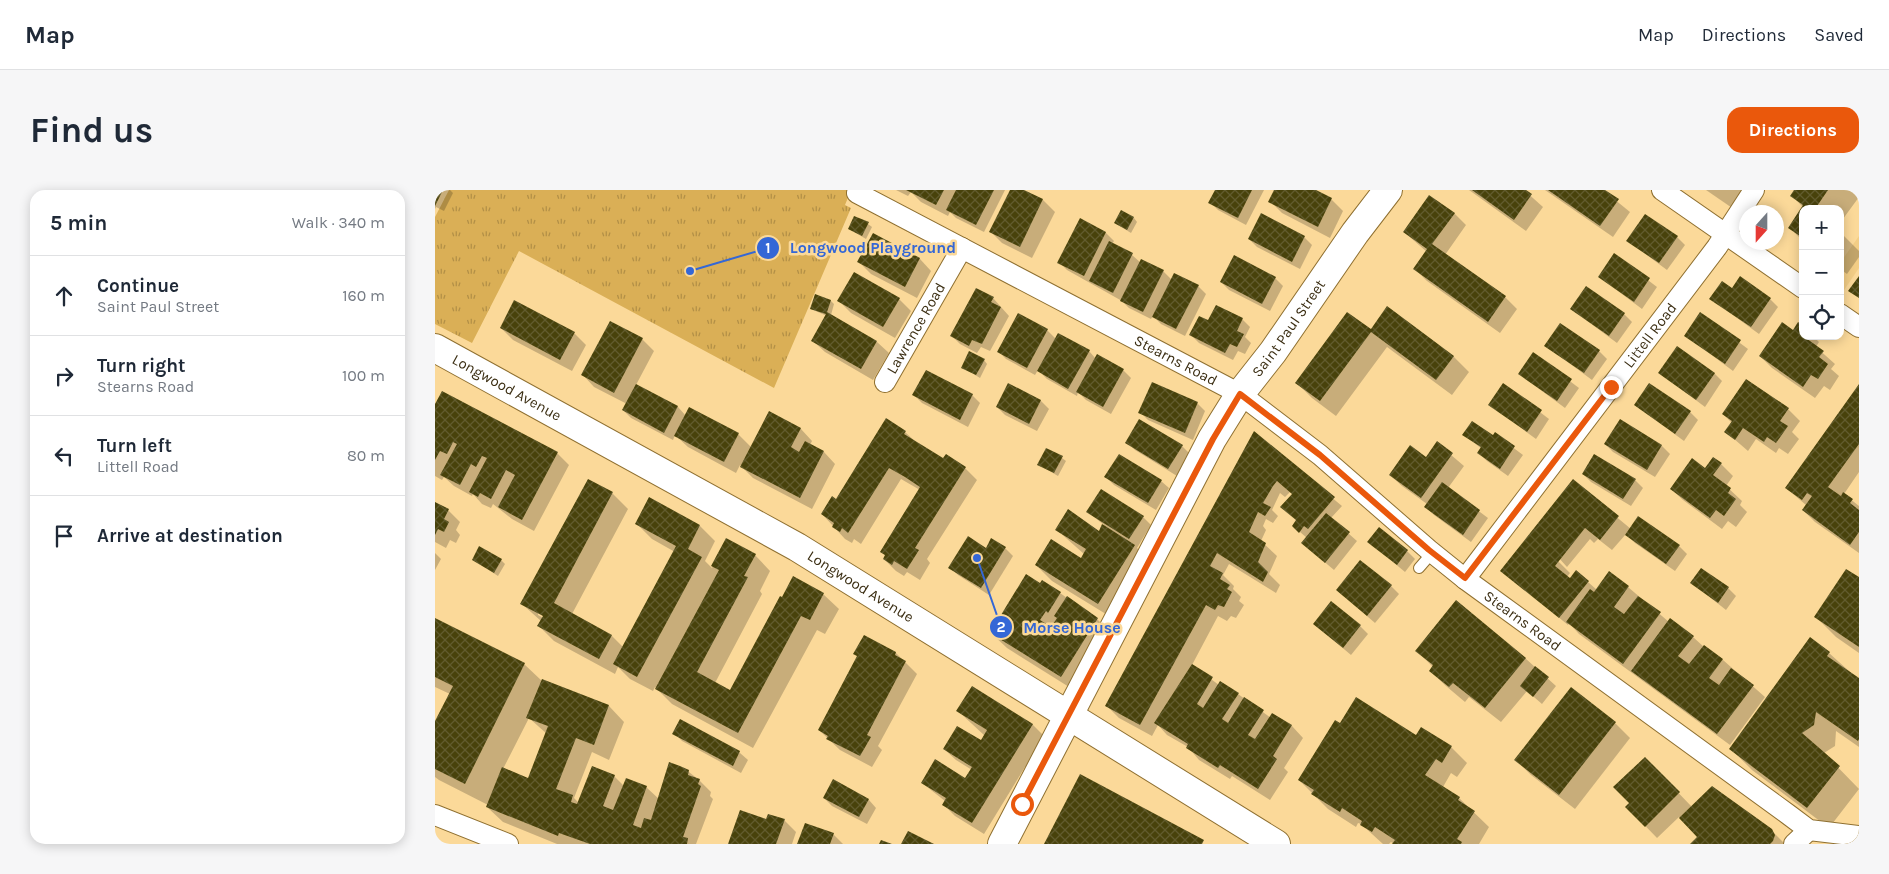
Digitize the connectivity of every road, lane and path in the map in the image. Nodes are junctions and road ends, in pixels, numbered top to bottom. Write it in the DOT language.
graph roads {
  1 [pos="1662,190"];
  2 [pos="1755,190"];
  3 [pos="1380,192"];
  4 [pos="857,193"];
  5 [pos="1725,234"];
  6 [pos="962,248"];
  7 [pos="1799,285"];
  8 [pos="1844,317"];
  9 [pos="1859,326"];
  10 [pos="437,354"];
  11 [pos="885,382"];
  12 [pos="1240,394"];
  13 [pos="1432,553"];
  14 [pos="1419,568"];
  15 [pos="1465,578"];
  16 [pos="1068,716"];
  17 [pos="435,815"];
  18 [pos="1809,830"];
  19 [pos="1859,836"];
  20 [pos="508,844"];
  21 [pos="1002,844"];
  22 [pos="1275,844"];
  23 [pos="1794,844"];
  1 -- 5 [label="street"];
  2 -- 5 [label="street, Littell Road"];
  3 -- 12 [label="main road, Saint Paul Street"];
  4 -- 6 [label="street, Stearns Road"];
  5 -- 7 [label="street"];
  5 -- 15 [label="street, Littell Road"];
  6 -- 11 [label="street, Lawrence Road"];
  6 -- 12 [label="street, Stearns Road"];
  8 -- 9 [label="street"];
  10 -- 16 [label="main road, Longwood Avenue"];
  12 -- 13 [label="street, Stearns Road"];
  12 -- 16 [label="main road, Saint Paul Street"];
  13 -- 14 [label="lane"];
  13 -- 15 [label="street, Stearns Road"];
  15 -- 18 [label="street, Stearns Road"];
  16 -- 21 [label="main road, Saint Paul Street"];
  16 -- 22 [label="main road, Longwood Avenue"];
  17 -- 20 [label="street"];
  18 -- 19 [label="street, Stearns Road"];
  18 -- 23 [label="street"];
}
